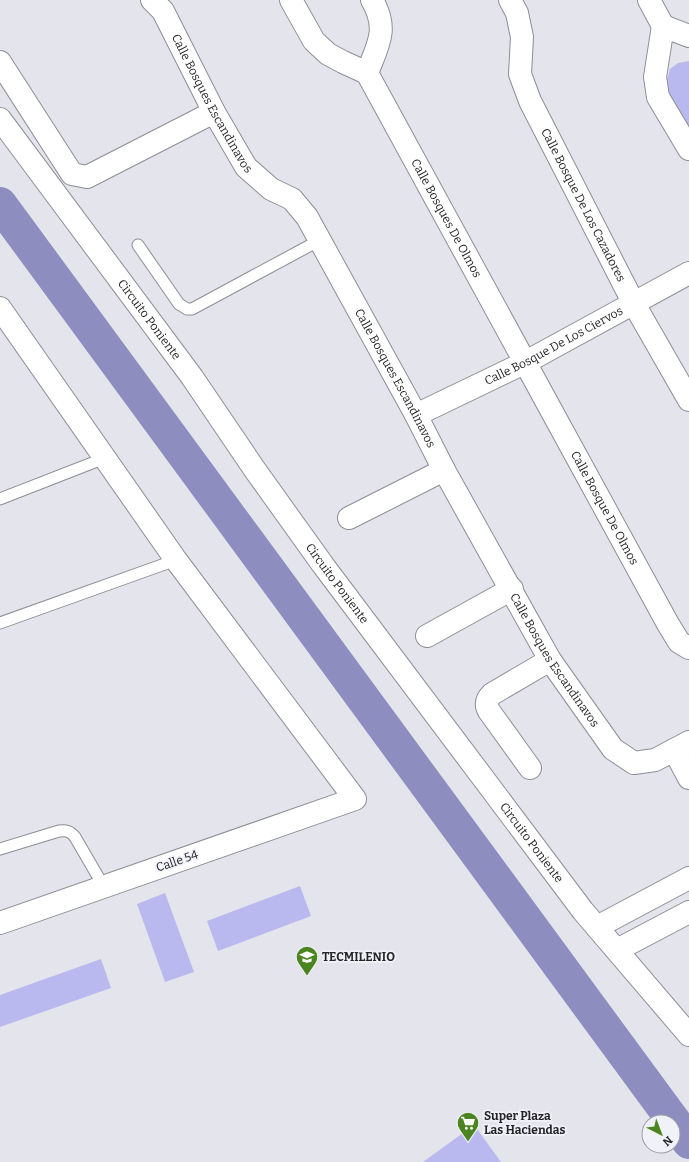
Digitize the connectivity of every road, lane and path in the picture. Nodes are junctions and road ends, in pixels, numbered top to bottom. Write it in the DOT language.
graph roads {
  1 [pos="152,0"];
  2 [pos="292,0"];
  3 [pos="372,0"];
  4 [pos="510,0"];
  5 [pos="649,0"];
  6 [pos="663,26"];
  7 [pos="689,36"];
  8 [pos="0,62"];
  9 [pos="367,73"];
  10 [pos="214,112"];
  11 [pos="0,119"];
  12 [pos="689,149"];
  13 [pos="320,240"];
  14 [pos="138,245"];
  15 [pos="689,272"];
  16 [pos="634,304"];
  17 [pos="0,308"];
  18 [pos="526,362"];
  19 [pos="689,400"];
  20 [pos="416,415"];
  21 [pos="105,458"];
  22 [pos="444,470"];
  23 [pos="0,499"];
  24 [pos="349,518"];
  25 [pos="176,560"];
  26 [pos="512,589"];
  27 [pos="0,623"];
  28 [pos="427,636"];
  29 [pos="689,648"];
  30 [pos="550,660"];
  31 [pos="681,746"];
  32 [pos="530,768"];
  33 [pos="689,778"];
  34 [pos="0,849"];
  35 [pos="689,878"];
  36 [pos="104,887"];
  37 [pos="689,912"];
  38 [pos="0,923"];
  39 [pos="597,927"];
  40 [pos="617,950"];
  41 [pos="689,1035"];
  1 -- 10 [label="street, Calle Bosques Escandinavos"];
  2 -- 9 [label="street"];
  3 -- 9 [label="street"];
  4 -- 16 [label="street, Calle Bosque De Los Cazadores"];
  5 -- 6 [label="street"];
  6 -- 7 [label="street"];
  6 -- 12 [label="street"];
  8 -- 10 [label="street"];
  9 -- 18 [label="street, Calle Bosques De Olmos"];
  10 -- 13 [label="street, Calle Bosques Escandinavos"];
  11 -- 39 [label="street, Circuito Poniente"];
  13 -- 14 [label="lane"];
  13 -- 20 [label="street, Calle Bosques Escandinavos"];
  15 -- 16 [label="street, Calle Bosque De Los Ciervos"];
  16 -- 18 [label="street, Calle Bosque De Los Ciervos"];
  16 -- 19 [label="street, Calle Bosque De Los Cazadores"];
  17 -- 21 [label="street"];
  18 -- 20 [label="street, Calle Bosque De Los Ciervos"];
  18 -- 29 [label="street, Calle Bosque De Olmos"];
  20 -- 22 [label="street, Calle Bosques Escandinavos"];
  21 -- 23 [label="lane"];
  21 -- 25 [label="street"];
  22 -- 24 [label="street"];
  22 -- 26 [label="street, Calle Bosques Escandinavos"];
  25 -- 27 [label="lane"];
  25 -- 36 [label="street, Calle 54"];
  26 -- 28 [label="street"];
  26 -- 30 [label="street, Calle Bosques Escandinavos"];
  30 -- 31 [label="street, Calle Bosques Escandinavos"];
  30 -- 32 [label="street"];
  31 -- 33 [label="street"];
  34 -- 36 [label="lane"];
  35 -- 39 [label="street"];
  36 -- 38 [label="street, Calle 54"];
  37 -- 40 [label="street"];
  39 -- 40 [label="street, Circuito Poniente"];
  40 -- 41 [label="street, Circuito Poniente"];
}
